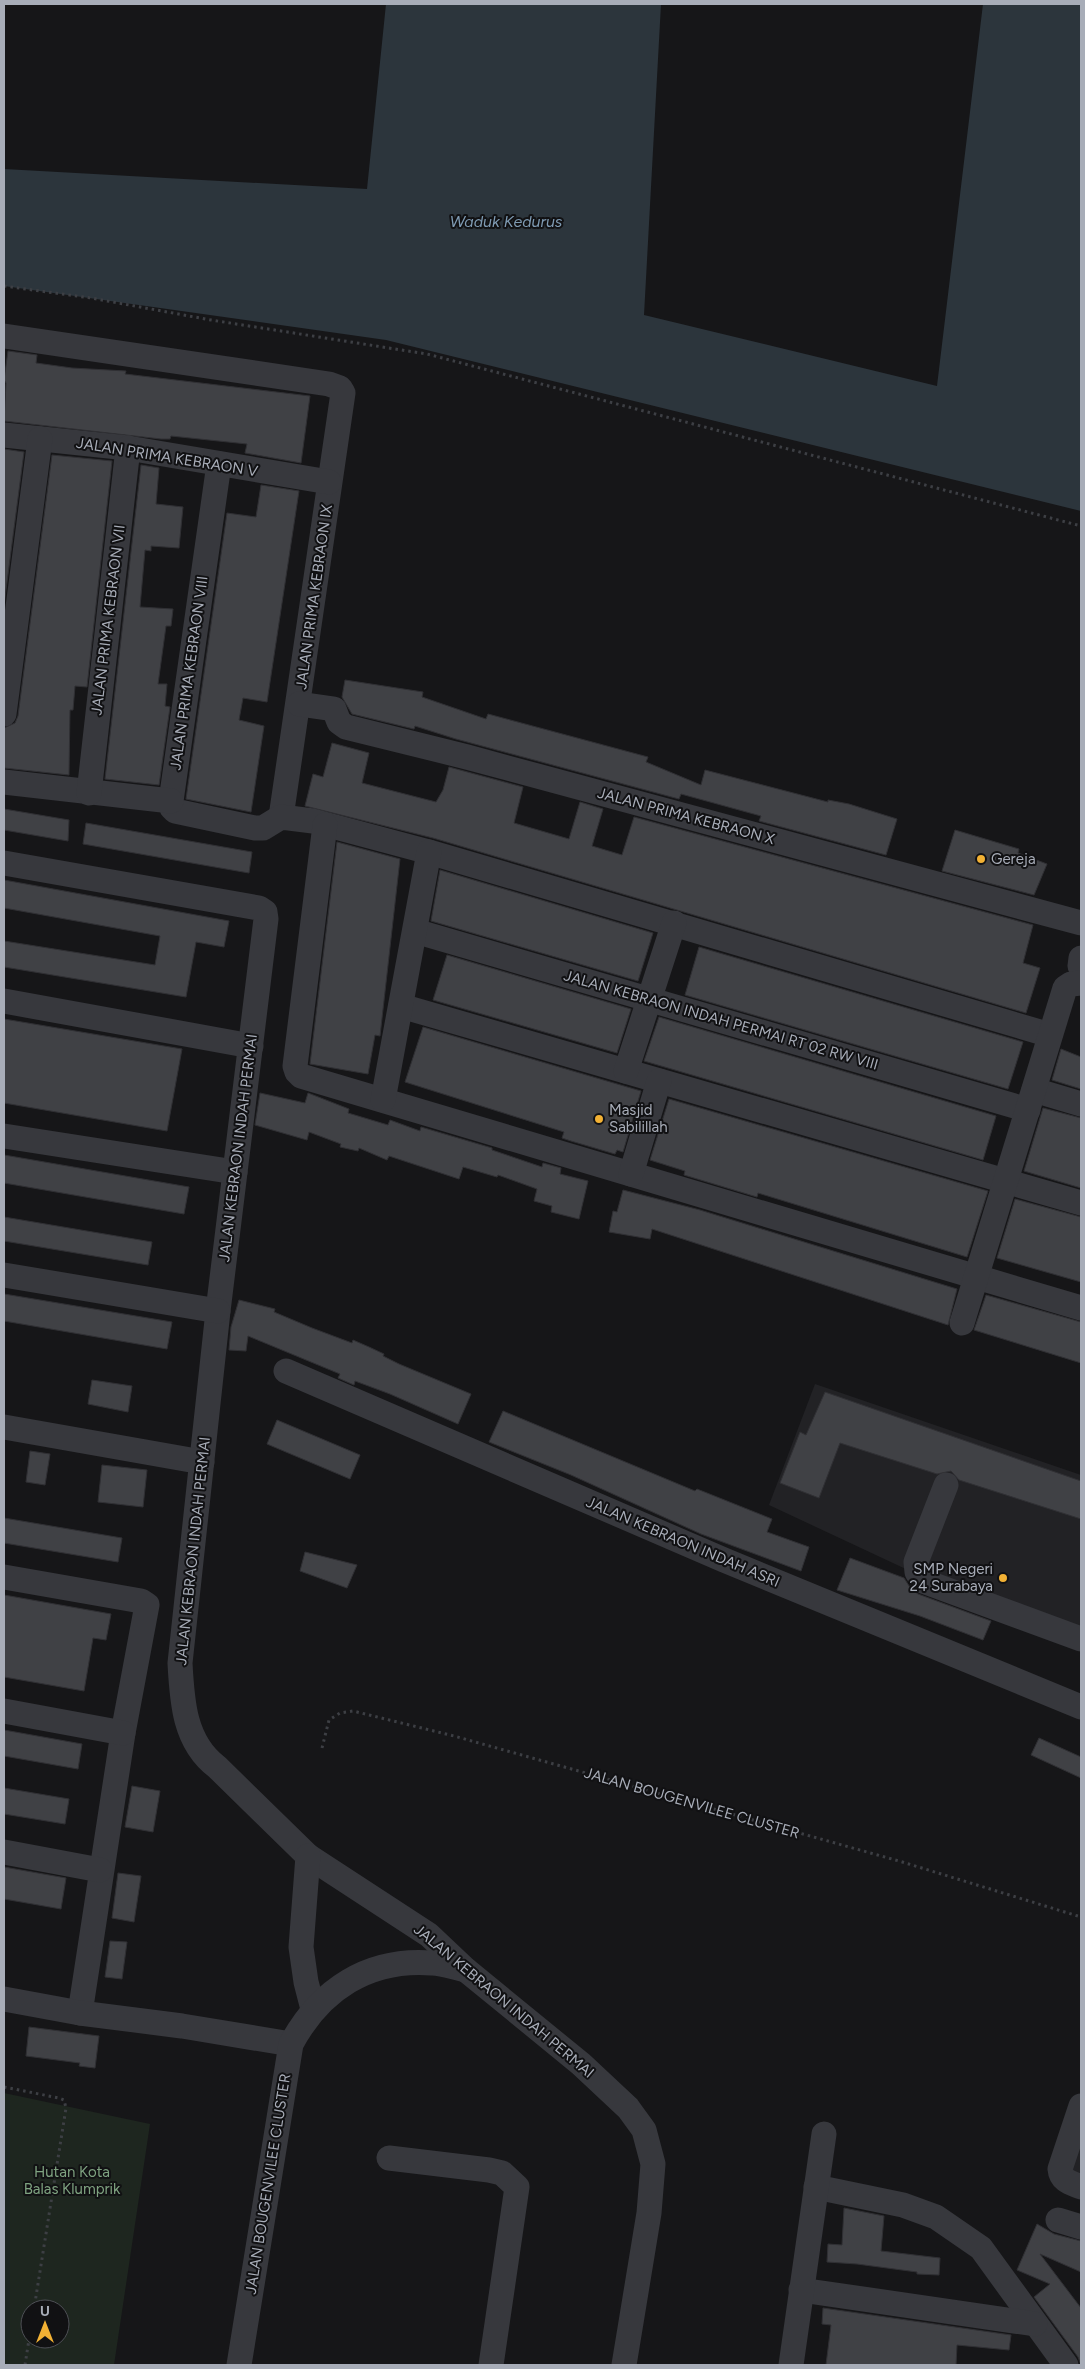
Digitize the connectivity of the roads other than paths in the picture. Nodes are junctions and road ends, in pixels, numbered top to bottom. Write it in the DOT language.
graph roads {
  1 [pos="4,336"];
  2 [pos="4,435"];
  3 [pos="40,439"];
  4 [pos="128,448"];
  5 [pos="219,464"];
  6 [pos="329,482"];
  7 [pos="313,706"];
  8 [pos="4,714"];
  9 [pos="4,782"];
  10 [pos="89,793"];
  11 [pos="171,801"];
  12 [pos="304,821"];
  13 [pos="429,852"];
  14 [pos="4,863"];
  15 [pos="674,923"];
  16 [pos="1081,923"];
  17 [pos="414,931"];
  18 [pos="1077,974"];
  19 [pos="649,999"];
  20 [pos="4,1002"];
  21 [pos="400,1006"];
  22 [pos="1050,1035"];
  23 [pos="251,1046"];
  24 [pos="626,1071"];
  25 [pos="659,1081"];
  26 [pos="383,1100"];
  27 [pos="1031,1100"];
  28 [pos="1081,1104"];
  29 [pos="4,1136"];
  30 [pos="235,1172"];
  31 [pos="631,1174"];
  32 [pos="1006,1181"];
  33 [pos="1081,1203"];
  34 [pos="4,1275"];
  35 [pos="976,1277"];
  36 [pos="1081,1308"];
  37 [pos="218,1311"];
  38 [pos="962,1323"];
  39 [pos="286,1371"];
  40 [pos="4,1427"];
  41 [pos="202,1462"];
  42 [pos="946,1484"];
  43 [pos="4,1577"];
  44 [pos="1081,1639"];
  45 [pos="1081,1707"];
  46 [pos="4,1711"];
  47 [pos="122,1733"];
  48 [pos="4,1852"];
  49 [pos="308,1856"];
  50 [pos="100,1870"];
  51 [pos="466,1970"];
  52 [pos="4,1999"];
  53 [pos="313,2009"];
  54 [pos="80,2013"];
  55 [pos="291,2044"];
  56 [pos="1081,2106"];
  57 [pos="824,2134"];
  58 [pos="389,2158"];
  59 [pos="816,2187"];
  60 [pos="1081,2188"];
  61 [pos="1058,2220"];
  62 [pos="1081,2227"];
  63 [pos="801,2290"];
  64 [pos="1035,2324"];
  65 [pos="239,2365"];
  66 [pos="491,2365"];
  67 [pos="624,2365"];
  68 [pos="791,2365"];
  69 [pos="1066,2365"];
  1 -- 6 [label="street, JALAN PRIMA KEBRAON IX"];
  2 -- 3 [label="street, JALAN PRIMA KEBRAON V"];
  3 -- 4 [label="street, JALAN PRIMA KEBRAON V"];
  3 -- 8 [label="street"];
  4 -- 5 [label="street, JALAN PRIMA KEBRAON V"];
  4 -- 10 [label="street, JALAN PRIMA KEBRAON VII"];
  5 -- 6 [label="street, JALAN PRIMA KEBRAON V"];
  5 -- 11 [label="street, JALAN PRIMA KEBRAON VIII"];
  6 -- 7 [label="street, JALAN PRIMA KEBRAON IX"];
  7 -- 12 [label="street, JALAN PRIMA KEBRAON IX"];
  7 -- 16 [label="street, JALAN PRIMA KEBRAON X"];
  9 -- 10 [label="street"];
  10 -- 11 [label="street"];
  11 -- 12 [label="street"];
  12 -- 13 [label="street"];
  12 -- 26 [label="street"];
  13 -- 15 [label="street"];
  13 -- 17 [label="street"];
  14 -- 23 [label="street, JALAN KEBRAON INDAH PERMAI"];
  15 -- 19 [label="street"];
  15 -- 22 [label="street"];
  17 -- 19 [label="street, JALAN KEBRAON INDAH PERMAI RT 02 RW VIII"];
  17 -- 21 [label="street"];
  18 -- 22 [label="street"];
  19 -- 24 [label="street"];
  19 -- 27 [label="street, JALAN KEBRAON INDAH PERMAI RT 02 RW VIII"];
  20 -- 23 [label="street"];
  21 -- 24 [label="street"];
  21 -- 26 [label="street"];
  22 -- 27 [label="street"];
  23 -- 30 [label="street, JALAN KEBRAON INDAH PERMAI"];
  24 -- 25 [label="street"];
  25 -- 31 [label="street"];
  25 -- 32 [label="street"];
  26 -- 31 [label="street"];
  27 -- 28 [label="street, JALAN KEBRAON INDAH PERMAI RT 02 RW VIII"];
  27 -- 32 [label="street"];
  29 -- 30 [label="street"];
  30 -- 37 [label="street, JALAN KEBRAON INDAH PERMAI"];
  31 -- 35 [label="street"];
  32 -- 33 [label="street"];
  32 -- 35 [label="street"];
  34 -- 37 [label="street"];
  35 -- 36 [label="street"];
  35 -- 38 [label="street"];
  37 -- 41 [label="street, JALAN KEBRAON INDAH PERMAI"];
  39 -- 45 [label="street, JALAN KEBRAON INDAH ASRI"];
  40 -- 41 [label="street"];
  41 -- 49 [label="street, JALAN KEBRAON INDAH PERMAI"];
  42 -- 44 [label="street"];
  43 -- 47 [label="street"];
  46 -- 47 [label="street"];
  47 -- 50 [label="street"];
  48 -- 50 [label="street"];
  49 -- 51 [label="street, JALAN KEBRAON INDAH PERMAI"];
  49 -- 53 [label="street"];
  50 -- 54 [label="street"];
  51 -- 53 [label="street, JALAN BOUGENVILEE CLUSTER"];
  51 -- 67 [label="street, JALAN KEBRAON INDAH PERMAI"];
  52 -- 54 [label="street"];
  53 -- 55 [label="street, JALAN BOUGENVILEE CLUSTER"];
  54 -- 55 [label="street"];
  55 -- 65 [label="street, JALAN BOUGENVILEE CLUSTER"];
  56 -- 60 [label="street"];
  57 -- 59 [label="street"];
  58 -- 66 [label="street"];
  59 -- 63 [label="street"];
  59 -- 64 [label="street"];
  61 -- 62 [label="street"];
  63 -- 64 [label="street"];
  63 -- 68 [label="street"];
  64 -- 69 [label="street"];
}
